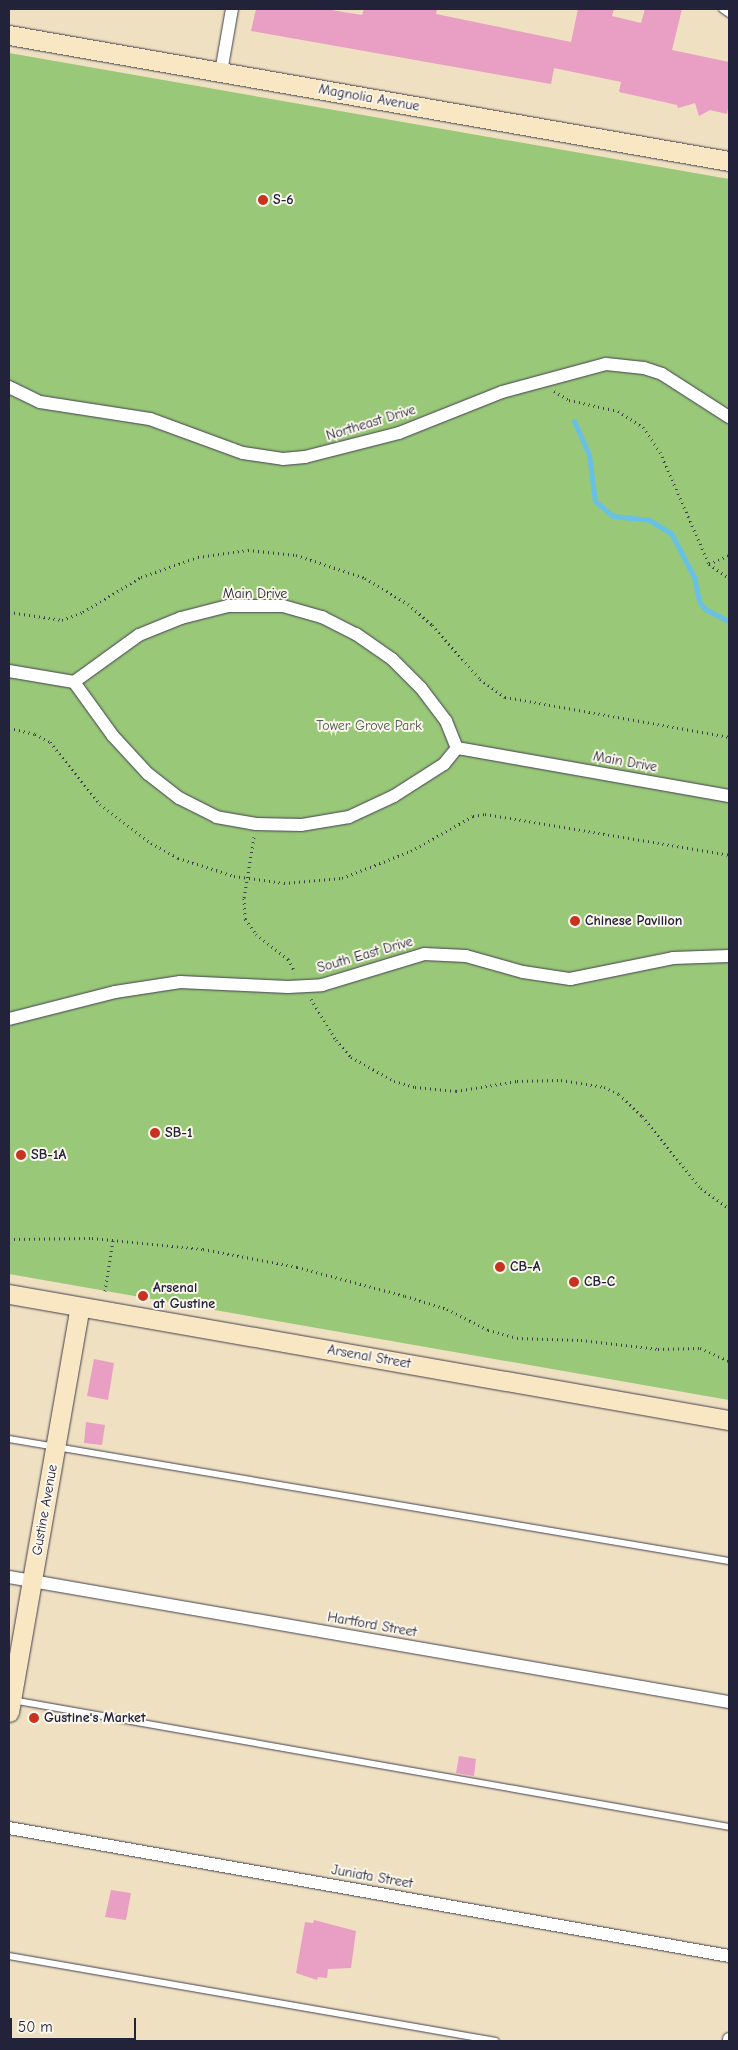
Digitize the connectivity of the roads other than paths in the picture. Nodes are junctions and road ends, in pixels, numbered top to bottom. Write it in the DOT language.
graph roads {
  1 [pos="232,9"];
  2 [pos="722,9"];
  3 [pos="729,14"];
  4 [pos="9,35"];
  5 [pos="221,72"];
  6 [pos="729,161"];
  7 [pos="9,387"];
  8 [pos="729,418"];
  9 [pos="9,671"];
  10 [pos="74,682"];
  11 [pos="457,748"];
  12 [pos="729,796"];
  13 [pos="729,956"];
  14 [pos="9,1019"];
  15 [pos="9,1294"];
  16 [pos="80,1307"];
  17 [pos="729,1420"];
  18 [pos="9,1439"];
  19 [pos="56,1447"];
  20 [pos="729,1561"];
  21 [pos="9,1577"];
  22 [pos="32,1581"];
  23 [pos="729,1702"];
  24 [pos="10,1706"];
  25 [pos="729,1827"];
  26 [pos="9,1828"];
  27 [pos="9,1956"];
  28 [pos="729,1956"];
  29 [pos="496,2041"];
  1 -- 5 [label="street"];
  2 -- 3 [label="lane"];
  4 -- 5 [label="street, Magnolia Avenue"];
  5 -- 6 [label="street, Magnolia Avenue"];
  7 -- 8 [label="street, Northeast Drive"];
  9 -- 10 [label="street"];
  10 -- 11 [label="street"];
  10 -- 11 [label="street, Main Drive"];
  11 -- 12 [label="street, Main Drive"];
  13 -- 14 [label="street, South East Drive"];
  15 -- 16 [label="street, Arsenal Street"];
  16 -- 17 [label="street, Arsenal Street"];
  16 -- 19 [label="street, Gustine Avenue"];
  18 -- 19 [label="lane"];
  19 -- 20 [label="lane"];
  19 -- 22 [label="street, Gustine Avenue"];
  21 -- 22 [label="street, Hartford Street"];
  22 -- 23 [label="street, Hartford Street"];
  22 -- 24 [label="street, Gustine Avenue"];
  24 -- 25 [label="lane"];
  26 -- 28 [label="street, Juniata Street"];
  27 -- 29 [label="lane"];
}
